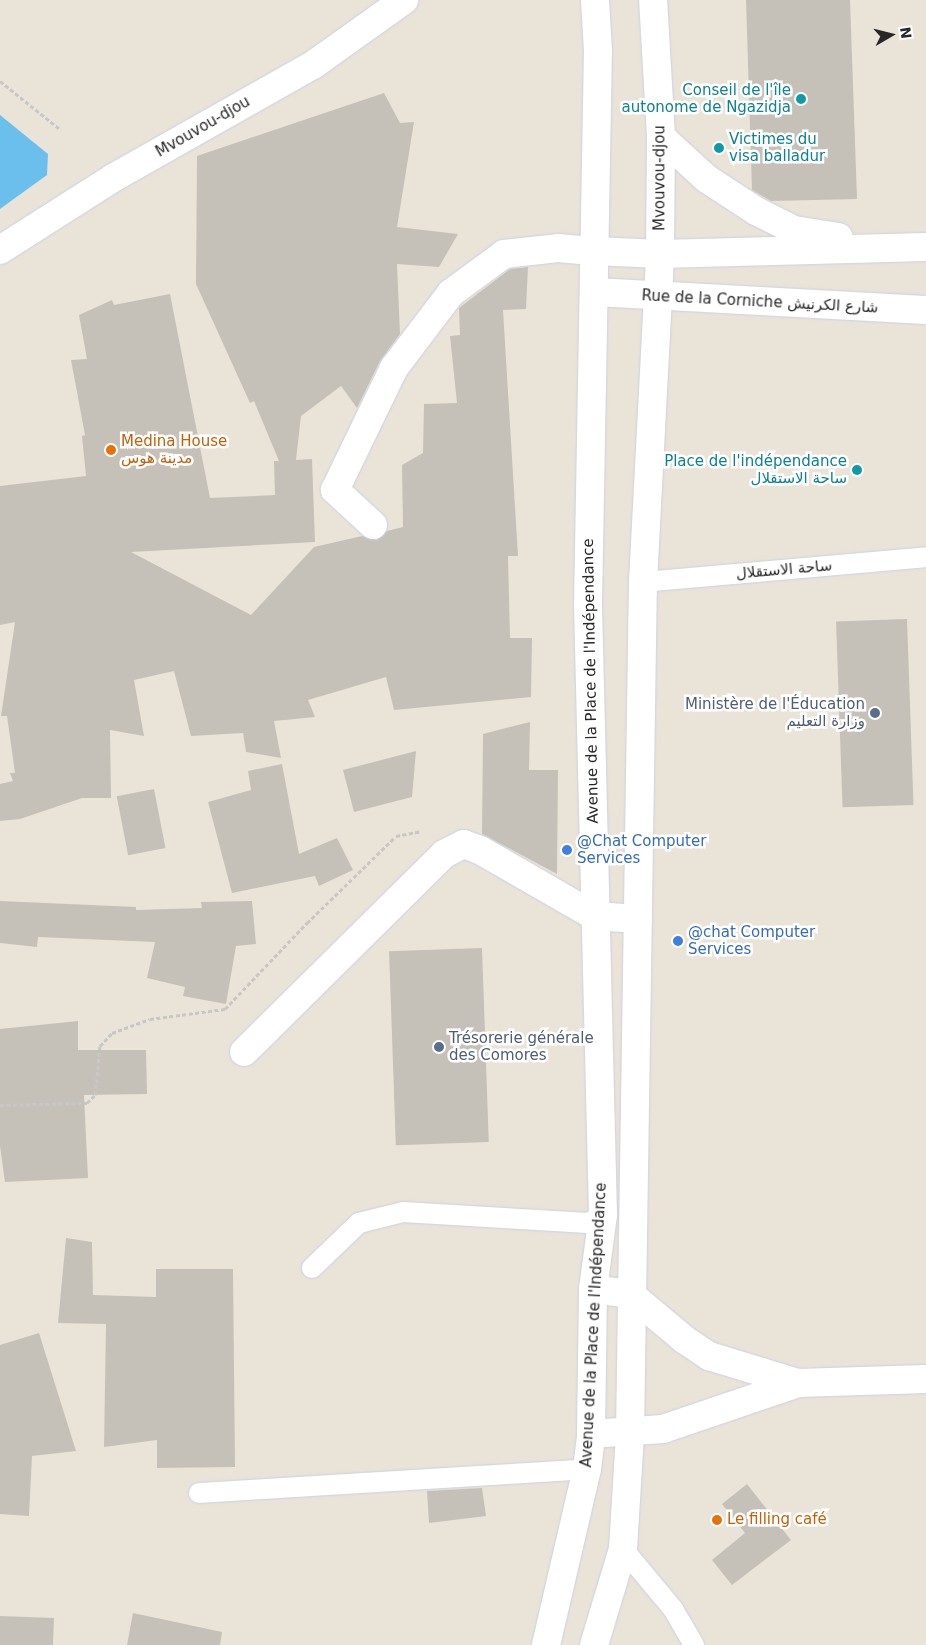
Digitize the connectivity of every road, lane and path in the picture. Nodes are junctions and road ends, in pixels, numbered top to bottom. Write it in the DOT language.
graph roads {
  1 [pos="404,0"];
  2 [pos="595,0"];
  3 [pos="653,0"];
  4 [pos="0,80"];
  5 [pos="61,130"];
  6 [pos="661,137"];
  7 [pos="926,247"];
  8 [pos="896,248"];
  9 [pos="0,250"];
  10 [pos="595,252"];
  11 [pos="660,254"];
  12 [pos="595,292"];
  13 [pos="657,297"];
  14 [pos="926,310"];
  15 [pos="373,525"];
  16 [pos="926,557"];
  17 [pos="643,582"];
  18 [pos="464,844"];
  19 [pos="595,916"];
  20 [pos="638,919"];
  21 [pos="244,1052"];
  22 [pos="0,1105"];
  23 [pos="603,1215"];
  24 [pos="312,1268"];
  25 [pos="593,1289"];
  26 [pos="630,1294"];
  27 [pos="926,1379"];
  28 [pos="798,1383"];
  29 [pos="591,1434"];
  30 [pos="630,1434"];
  31 [pos="587,1469"];
  32 [pos="199,1493"];
  33 [pos="623,1549"];
  34 [pos="546,1645"];
  35 [pos="594,1645"];
  36 [pos="694,1645"];
  1 -- 9 [label="main road, Mvouvou-djou"];
  2 -- 10 [label="main road"];
  3 -- 6 [label="main road, Mvouvou-djou"];
  4 -- 5 [label="path"];
  6 -- 8 [label="main road"];
  6 -- 11 [label="main road, Mvouvou-djou"];
  7 -- 8 [label="main road"];
  8 -- 11 [label="main road"];
  10 -- 11 [label="main road"];
  10 -- 12 [label="main road, Avenue de la Place de l'Indépendance"];
  10 -- 15 [label="main road"];
  11 -- 13 [label="main road, Mvouvou-djou"];
  12 -- 13 [label="main road, Rue de la Corniche شارع الكرنيش"];
  12 -- 19 [label="main road, Avenue de la Place de l'Indépendance"];
  13 -- 14 [label="main road, Rue de la Corniche شارع الكرنيش"];
  13 -- 17 [label="main road, Avenue de la Place de l'Indépendance"];
  16 -- 17 [label="lane, ساحة الاستقلال"];
  17 -- 20 [label="main road, Avenue de la Place de l'Indépendance"];
  18 -- 19 [label="main road"];
  18 -- 21 [label="main road"];
  18 -- 22 [label="path"];
  19 -- 20 [label="main road"];
  19 -- 23 [label="main road, Avenue de la Place de l'Indépendance"];
  20 -- 26 [label="main road, Avenue de la Place de l'Indépendance"];
  23 -- 24 [label="lane"];
  23 -- 25 [label="main road, Avenue de la Place de l'Indépendance"];
  25 -- 26 [label="main road"];
  25 -- 29 [label="main road, Avenue de la Place de l'Indépendance"];
  26 -- 28 [label="main road"];
  26 -- 30 [label="main road, Avenue de la Place de l'Indépendance"];
  27 -- 28 [label="main road"];
  28 -- 30 [label="main road"];
  29 -- 30 [label="main road"];
  29 -- 31 [label="main road, Avenue de la Place de l'Indépendance"];
  30 -- 33 [label="main road, Avenue de la Place de l'Indépendance"];
  31 -- 32 [label="lane"];
  31 -- 34 [label="main road, Avenue de la Place de l'Indépendance"];
  33 -- 35 [label="main road, Avenue de la Place de l'Indépendance"];
  33 -- 36 [label="lane"];
}
